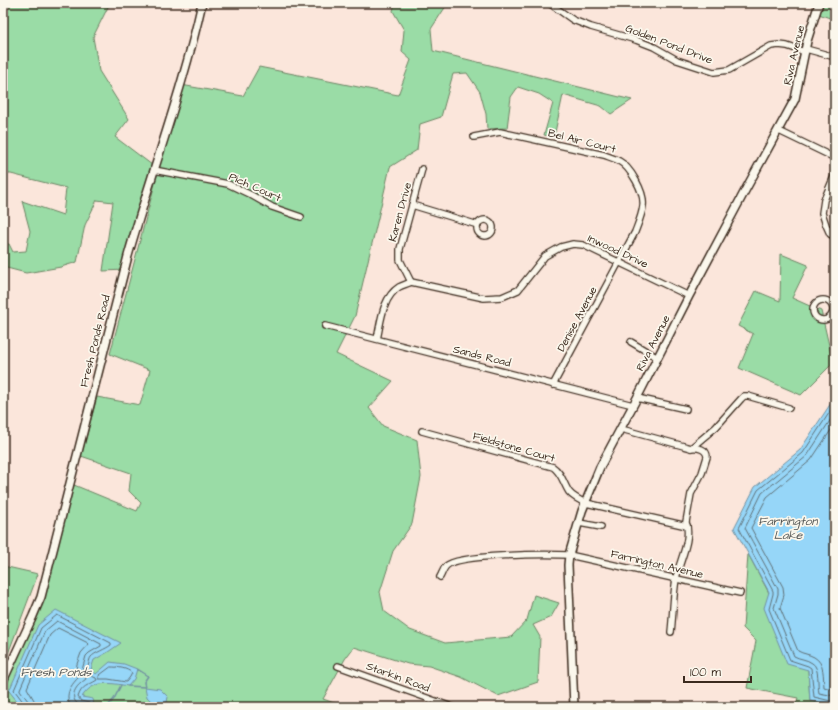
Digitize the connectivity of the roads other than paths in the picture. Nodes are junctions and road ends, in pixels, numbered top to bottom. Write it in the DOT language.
graph roads {
  1 [pos="202,3"];
  2 [pos="550,3"];
  3 [pos="819,3"];
  4 [pos="805,51"];
  5 [pos="835,57"];
  6 [pos="779,131"];
  7 [pos="474,137"];
  8 [pos="835,158"];
  9 [pos="422,169"];
  10 [pos="154,170"];
  11 [pos="835,174"];
  12 [pos="412,205"];
  13 [pos="301,217"];
  14 [pos="478,225"];
  15 [pos="835,238"];
  16 [pos="619,262"];
  17 [pos="411,282"];
  18 [pos="689,296"];
  19 [pos="325,326"];
  20 [pos="377,339"];
  21 [pos="631,342"];
  22 [pos="658,358"];
  23 [pos="553,385"];
  24 [pos="637,398"];
  25 [pos="633,405"];
  26 [pos="789,408"];
  27 [pos="686,409"];
  28 [pos="621,429"];
  29 [pos="422,432"];
  30 [pos="691,448"];
  31 [pos="586,503"];
  32 [pos="579,523"];
  33 [pos="687,526"];
  34 [pos="601,528"];
  35 [pos="569,555"];
  36 [pos="440,577"];
  37 [pos="676,579"];
  38 [pos="740,594"];
  39 [pos="671,632"];
  40 [pos="338,666"];
  41 [pos="3,681"];
  42 [pos="452,707"];
  43 [pos="574,707"];
  1 -- 10 [label="street, Fresh Ponds Road"];
  2 -- 4 [label="street, Golden Pond Drive"];
  3 -- 4 [label="street, Riva Avenue"];
  4 -- 5 [label="street, Golden Pond Drive"];
  4 -- 6 [label="street, Riva Avenue"];
  6 -- 8 [label="street"];
  6 -- 18 [label="street, Riva Avenue"];
  7 -- 16 [label="street, Bel Air Court"];
  9 -- 12 [label="street, Karen Drive"];
  10 -- 13 [label="street, Pich Court"];
  10 -- 41 [label="street, Fresh Ponds Road"];
  11 -- 15 [label="street"];
  12 -- 14 [label="street"];
  12 -- 17 [label="street, Karen Drive"];
  16 -- 17 [label="street, Inwood Drive"];
  16 -- 18 [label="street, Inwood Drive"];
  16 -- 23 [label="street, Denise Avenue"];
  17 -- 20 [label="street"];
  18 -- 22 [label="street, Riva Avenue"];
  19 -- 20 [label="street, Sands Road"];
  20 -- 23 [label="street, Sands Road"];
  21 -- 22 [label="street"];
  22 -- 24 [label="street, Riva Avenue"];
  23 -- 25 [label="street, Sands Road"];
  24 -- 25 [label="street, Riva Avenue"];
  24 -- 27 [label="street"];
  25 -- 28 [label="street, Riva Avenue"];
  26 -- 30 [label="street"];
  28 -- 30 [label="street"];
  28 -- 31 [label="street, Riva Avenue"];
  29 -- 31 [label="street, Fieldstone Court"];
  30 -- 33 [label="street"];
  31 -- 32 [label="street, Riva Avenue"];
  31 -- 33 [label="street, Fieldstone Court"];
  32 -- 34 [label="street"];
  32 -- 35 [label="street, Riva Avenue"];
  33 -- 37 [label="street"];
  35 -- 36 [label="street, Farrington Avenue"];
  35 -- 37 [label="street, Farrington Avenue"];
  35 -- 43 [label="street, Riva Avenue"];
  37 -- 38 [label="street, Farrington Avenue"];
  37 -- 39 [label="street"];
  40 -- 42 [label="street, Starkin Road"];
}
